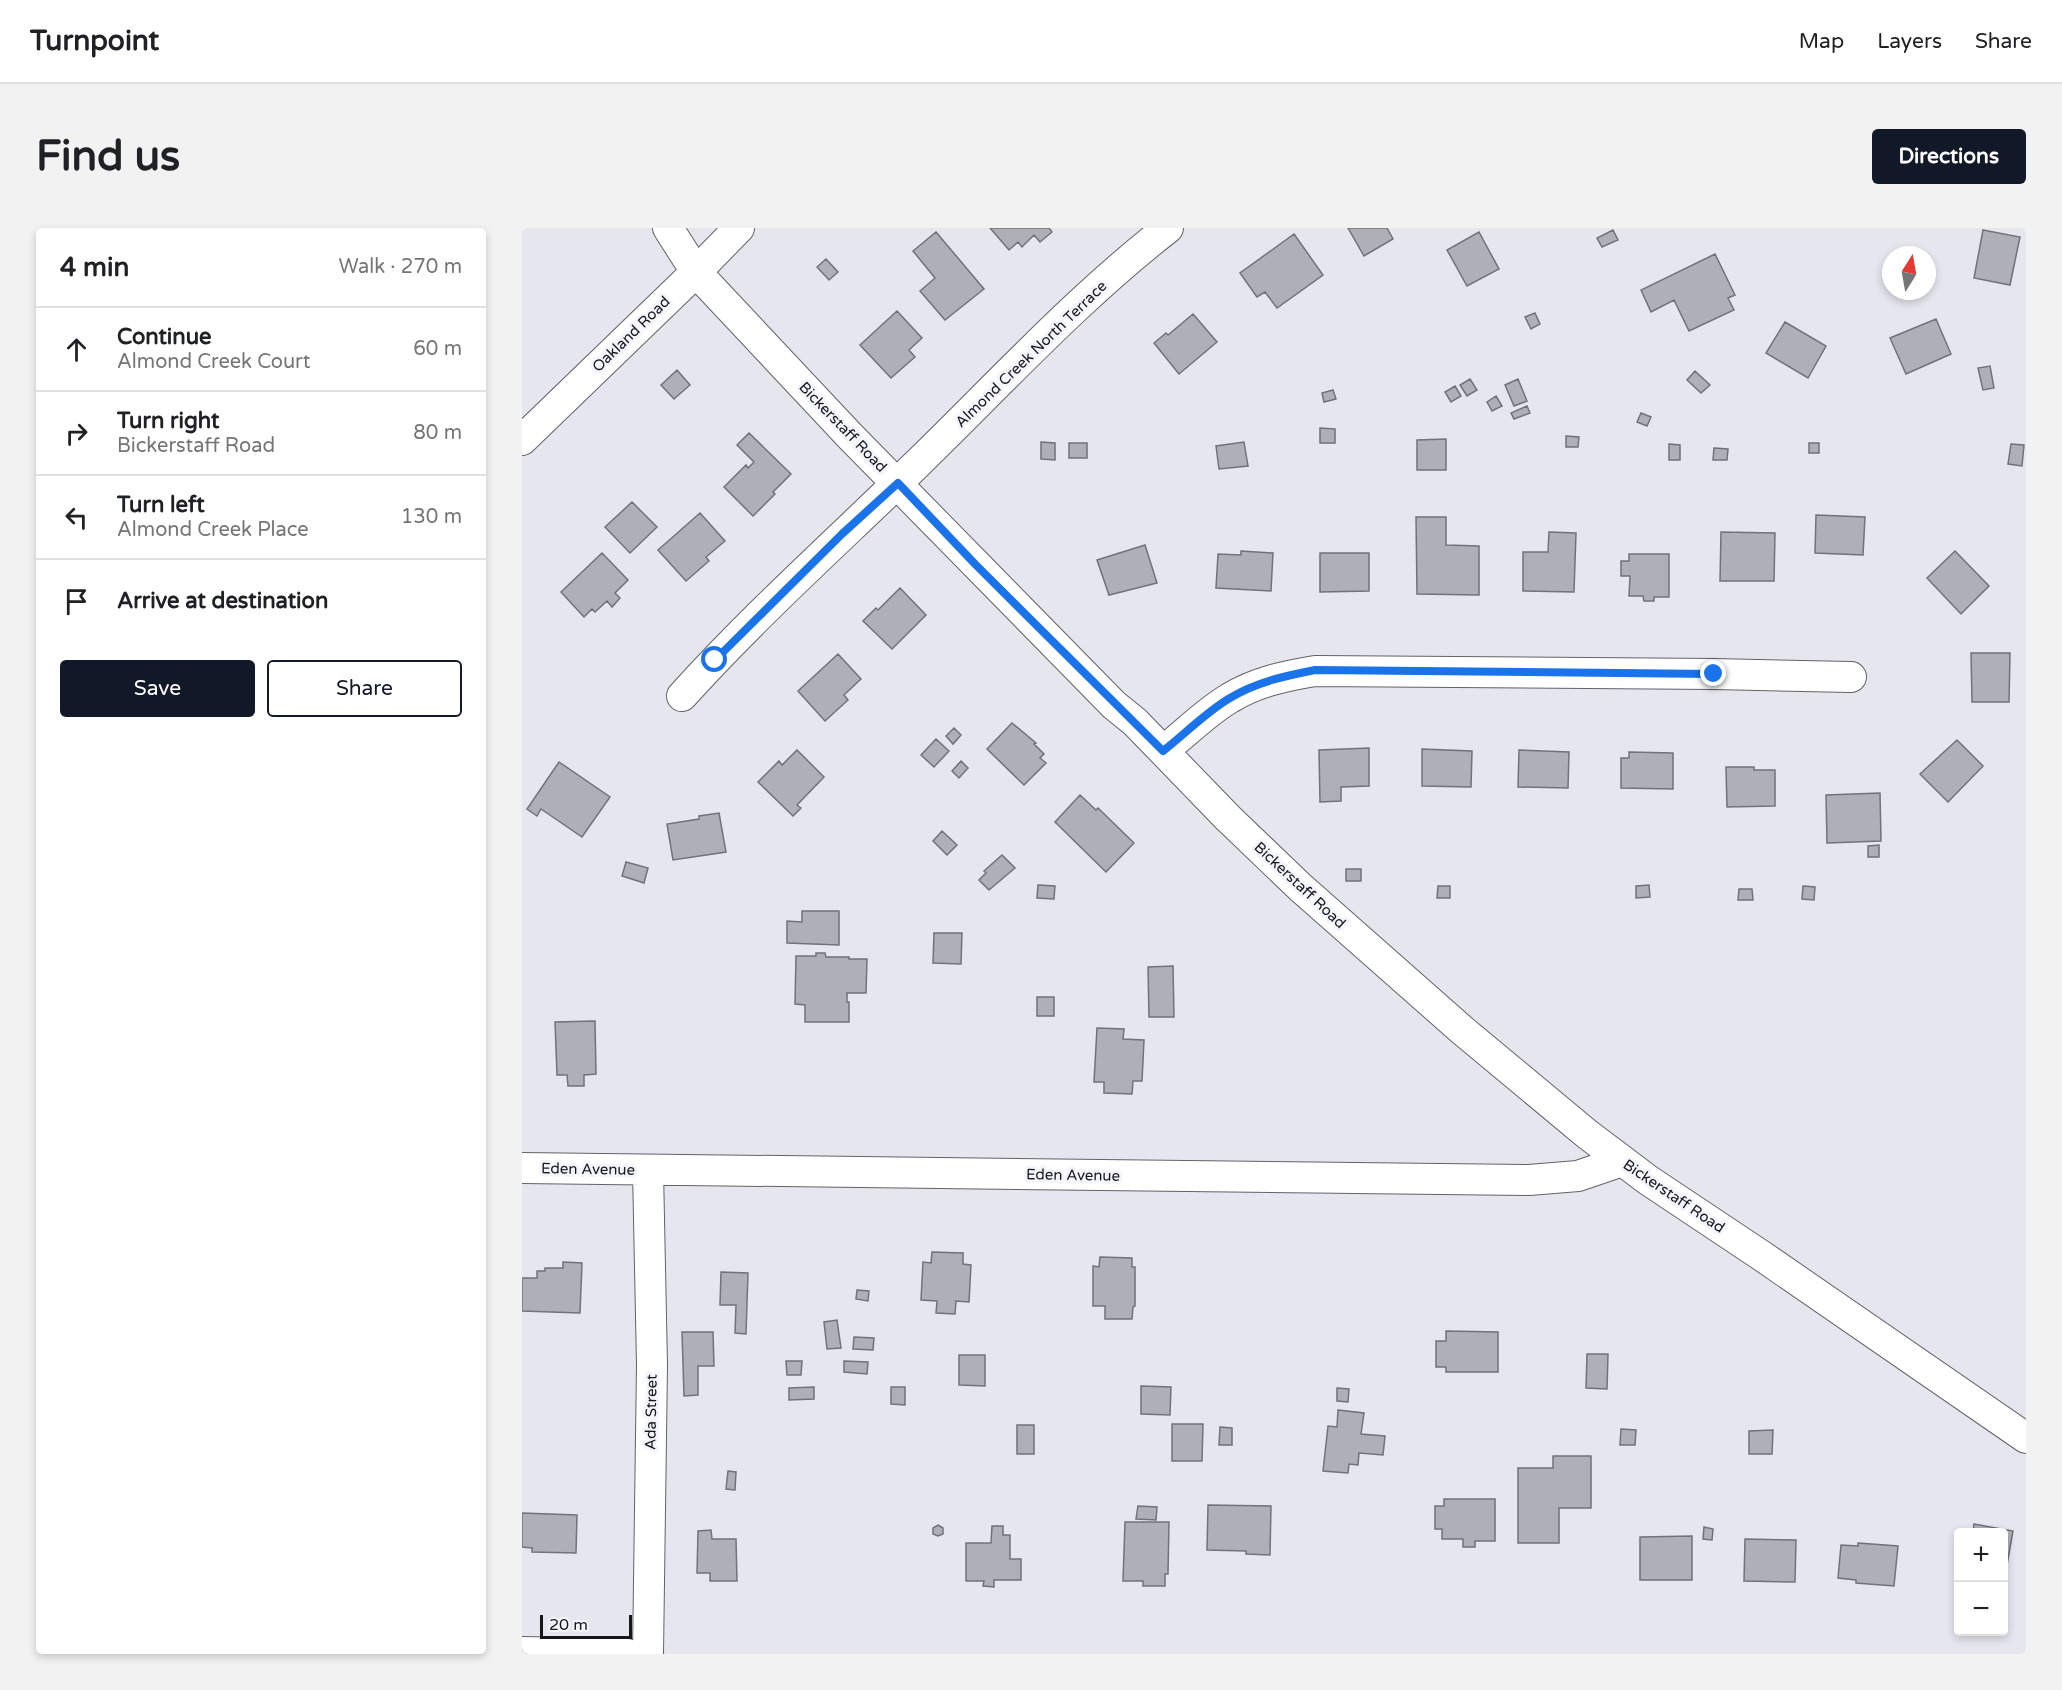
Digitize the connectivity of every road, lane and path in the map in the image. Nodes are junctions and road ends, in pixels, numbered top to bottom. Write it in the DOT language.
graph roads {
  1 [pos="668,228"];
  2 [pos="739,228"];
  3 [pos="1168,228"];
  4 [pos="696,272"];
  5 [pos="522,440"];
  6 [pos="898,483"];
  7 [pos="1851,677"];
  8 [pos="682,696"];
  9 [pos="1163,751"];
  10 [pos="1622,1161"];
  11 [pos="522,1168"];
  12 [pos="648,1170"];
  13 [pos="2026,1438"];
  14 [pos="522,1652"];
  15 [pos="627,1654"];
  16 [pos="648,1654"];
  1 -- 4 [label="street, Bickerstaff Road"];
  2 -- 4 [label="street, Oakland Road"];
  3 -- 6 [label="street, Almond Creek North Terrace"];
  4 -- 5 [label="street, Oakland Road"];
  4 -- 6 [label="street, Bickerstaff Road"];
  6 -- 8 [label="street, Almond Creek North Terrace"];
  6 -- 9 [label="street, Bickerstaff Road"];
  7 -- 9 [label="street"];
  9 -- 10 [label="street, Bickerstaff Road"];
  10 -- 12 [label="street, Eden Avenue"];
  10 -- 13 [label="street, Bickerstaff Road"];
  11 -- 12 [label="street, Eden Avenue"];
  12 -- 16 [label="street, Ada Street"];
  14 -- 15 [label="street"];
}
